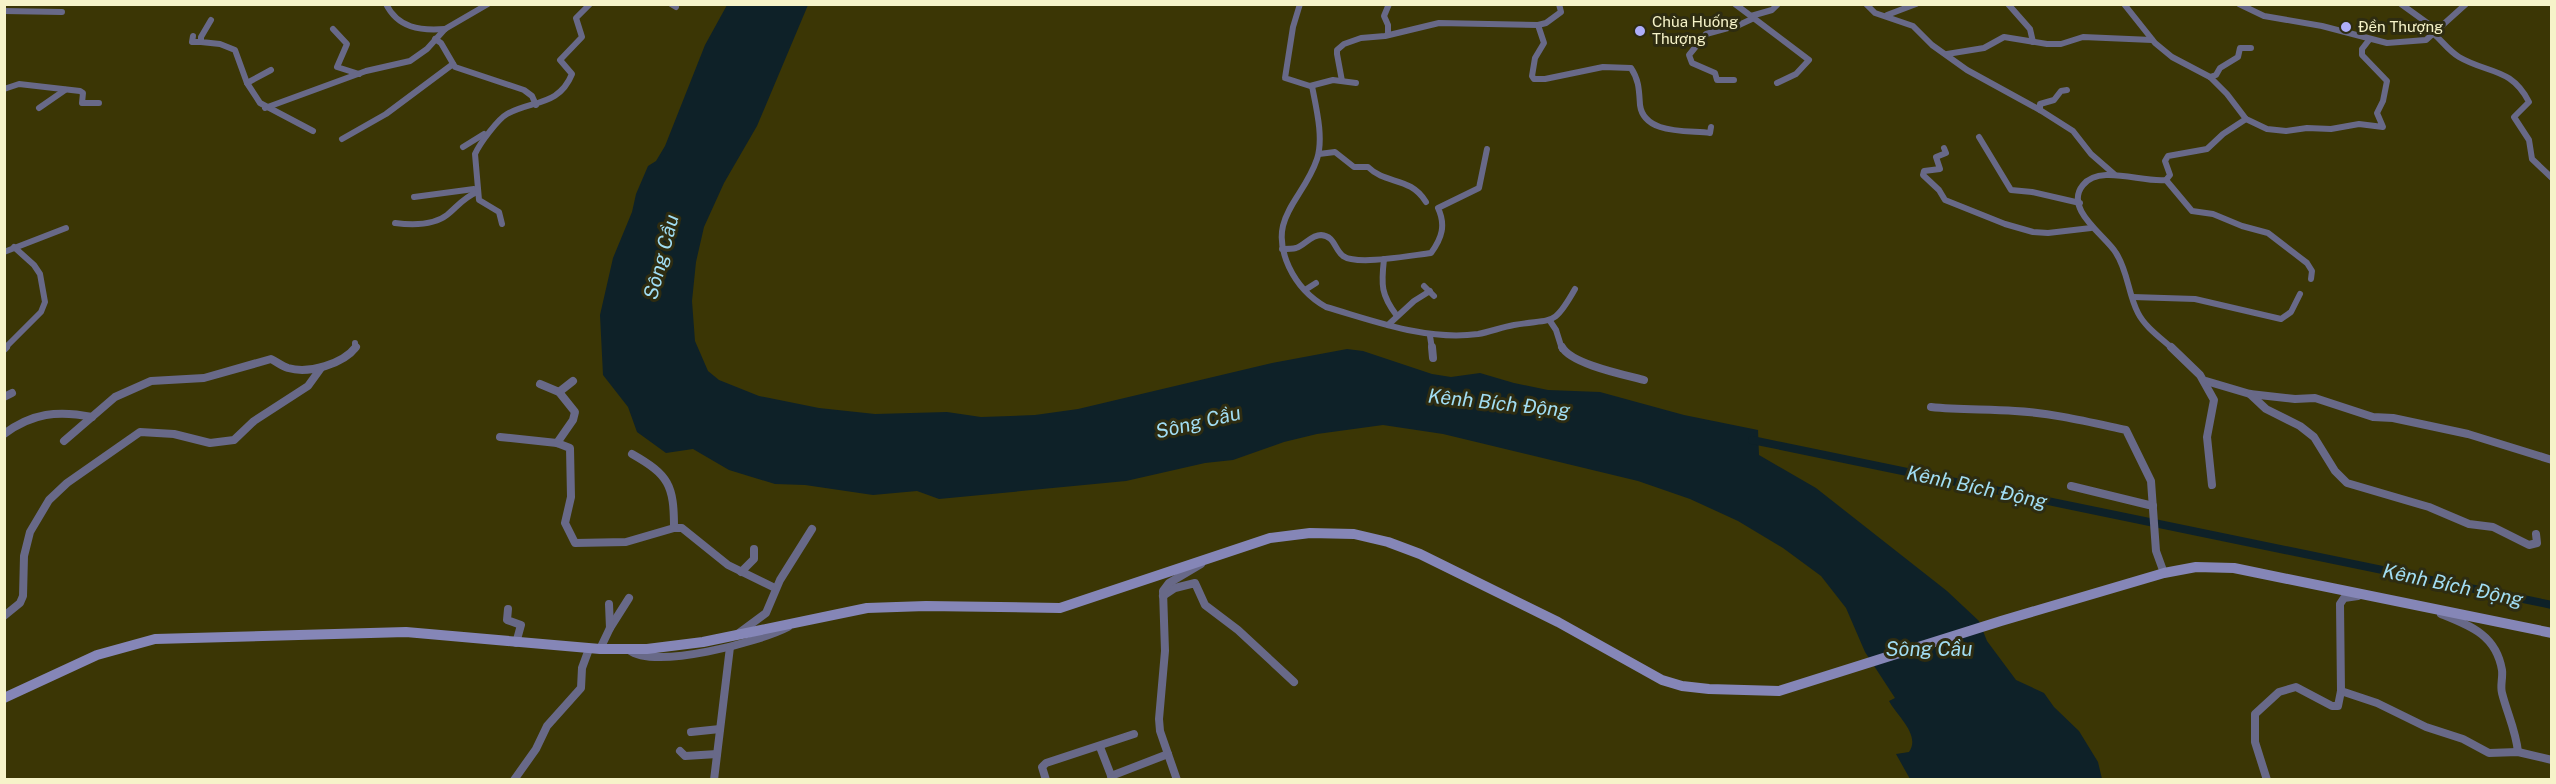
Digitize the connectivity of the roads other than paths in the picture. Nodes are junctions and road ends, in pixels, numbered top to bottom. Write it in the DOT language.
graph roads {
  1 [pos="386,4"];
  2 [pos="590,4"];
  3 [pos="1300,4"];
  4 [pos="1389,4"];
  5 [pos="1559,4"];
  6 [pos="1735,4"];
  7 [pos="1778,4"];
  8 [pos="1866,4"];
  9 [pos="1916,4"];
  10 [pos="2008,4"];
  11 [pos="2124,4"];
  12 [pos="2239,4"];
  13 [pos="2401,4"];
  14 [pos="2466,4"];
  15 [pos="487,5"];
  16 [pos="4,11"];
  17 [pos="62,12"];
  18 [pos="1887,15"];
  19 [pos="1752,17"];
  20 [pos="211,20"];
  21 [pos="1539,25"];
  22 [pos="333,29"];
  23 [pos="445,29"];
  24 [pos="2436,32"];
  25 [pos="1388,35"];
  26 [pos="192,36"];
  27 [pos="435,39"];
  28 [pos="2152,40"];
  29 [pos="2369,40"];
  30 [pos="201,42"];
  31 [pos="2033,42"];
  32 [pos="2251,48"];
  33 [pos="1947,54"];
  34 [pos="453,64"];
  35 [pos="272,70"];
  36 [pos="359,74"];
  37 [pos="2210,77"];
  38 [pos="1734,80"];
  39 [pos="1342,81"];
  40 [pos="247,82"];
  41 [pos="1356,83"];
  42 [pos="1777,83"];
  43 [pos="1312,86"];
  44 [pos="4,88"];
  45 [pos="65,90"];
  46 [pos="2067,90"];
  47 [pos="99,103"];
  48 [pos="536,105"];
  49 [pos="39,108"];
  50 [pos="266,108"];
  51 [pos="2040,110"];
  52 [pos="2246,118"];
  53 [pos="1711,127"];
  54 [pos="494,129"];
  55 [pos="313,131"];
  56 [pos="1979,137"];
  57 [pos="342,139"];
  58 [pos="463,147"];
  59 [pos="1944,148"];
  60 [pos="1487,149"];
  61 [pos="1318,154"];
  62 [pos="2114,174"];
  63 [pos="2552,178"];
  64 [pos="2166,180"];
  65 [pos="477,190"];
  66 [pos="414,197"];
  67 [pos="1426,202"];
  68 [pos="2080,203"];
  69 [pos="396,223"];
  70 [pos="502,224"];
  71 [pos="66,228"];
  72 [pos="2091,228"];
  73 [pos="14,247"];
  74 [pos="1282,249"];
  75 [pos="4,252"];
  76 [pos="1384,259"];
  77 [pos="2311,279"];
  78 [pos="1316,283"];
  79 [pos="1575,289"];
  80 [pos="1305,291"];
  81 [pos="1429,291"];
  82 [pos="2300,294"];
  83 [pos="2133,297"];
  84 [pos="1397,316"];
  85 [pos="1550,321"];
  86 [pos="1388,325"];
  87 [pos="1430,336"];
  88 [pos="355,343"];
  89 [pos="4,349"];
  90 [pos="1433,358"];
  91 [pos="321,368"];
  92 [pos="1644,380"];
  93 [pos="573,381"];
  94 [pos="2206,381"];
  95 [pos="540,384"];
  96 [pos="559,392"];
  97 [pos="2250,394"];
  98 [pos="1931,407"];
  99 [pos="92,417"];
  100 [pos="4,434"];
  101 [pos="500,437"];
  102 [pos="64,441"];
  103 [pos="557,443"];
  104 [pos="632,454"];
  105 [pos="2552,460"];
  106 [pos="2212,485"];
  107 [pos="2071,486"];
  108 [pos="2153,508"];
  109 [pos="674,528"];
  110 [pos="812,530"];
  111 [pos="2536,534"];
  112 [pos="754,549"];
  113 [pos="1213,557"];
  114 [pos="741,572"];
  115 [pos="2164,573"];
  116 [pos="776,588"];
  117 [pos="2366,594"];
  118 [pos="1163,596"];
  119 [pos="628,598"];
  120 [pos="609,604"];
  121 [pos="2425,607"];
  122 [pos="508,609"];
  123 [pos="4,616"];
  124 [pos="790,625"];
  125 [pos="610,628"];
  126 [pos="2552,633"];
  127 [pos="735,636"];
  128 [pos="516,643"];
  129 [pos="730,647"];
  130 [pos="595,649"];
  131 [pos="629,650"];
  132 [pos="1294,682"];
  133 [pos="2341,691"];
  134 [pos="4,698"];
  135 [pos="720,729"];
  136 [pos="691,732"];
  137 [pos="1134,734"];
  138 [pos="1100,747"];
  139 [pos="680,751"];
  140 [pos="2518,752"];
  141 [pos="717,754"];
  142 [pos="1168,754"];
  143 [pos="2552,760"];
  144 [pos="1112,778"];
  145 [pos="514,780"];
  146 [pos="714,780"];
  147 [pos="1046,780"];
  148 [pos="1177,780"];
  149 [pos="2267,780"];
  1 -- 23 [label="street"];
  2 -- 48 [label="street"];
  3 -- 43 [label="street"];
  4 -- 25 [label="street"];
  5 -- 21 [label="street"];
  6 -- 19 [label="street"];
  7 -- 19 [label="street"];
  8 -- 18 [label="street"];
  9 -- 18 [label="street"];
  10 -- 31 [label="street"];
  11 -- 28 [label="street"];
  12 -- 29 [label="street"];
  13 -- 24 [label="street"];
  14 -- 24 [label="street"];
  15 -- 23 [label="street"];
  16 -- 17 [label="street"];
  18 -- 33 [label="street"];
  19 -- 38 [label="street"];
  19 -- 42 [label="street"];
  20 -- 30 [label="street"];
  21 -- 25 [label="street"];
  21 -- 53 [label="street"];
  22 -- 36 [label="street"];
  23 -- 27 [label="street"];
  24 -- 29 [label="street"];
  24 -- 63 [label="street"];
  25 -- 39 [label="street"];
  26 -- 30 [label="street"];
  27 -- 34 [label="street"];
  27 -- 36 [label="street"];
  28 -- 31 [label="street"];
  28 -- 37 [label="street"];
  29 -- 52 [label="street"];
  30 -- 40 [label="street"];
  31 -- 33 [label="street"];
  32 -- 37 [label="street"];
  33 -- 51 [label="street"];
  34 -- 48 [label="street"];
  34 -- 57 [label="street"];
  35 -- 40 [label="street"];
  36 -- 50 [label="street"];
  37 -- 52 [label="street"];
  39 -- 41 [label="street"];
  39 -- 43 [label="street"];
  40 -- 50 [label="street"];
  43 -- 61 [label="street"];
  44 -- 45 [label="street"];
  45 -- 47 [label="street"];
  45 -- 49 [label="street"];
  46 -- 51 [label="street"];
  48 -- 54 [label="street"];
  50 -- 55 [label="street"];
  51 -- 62 [label="street"];
  52 -- 64 [label="street"];
  54 -- 58 [label="street"];
  54 -- 65 [label="street"];
  56 -- 68 [label="street"];
  59 -- 72 [label="street"];
  60 -- 76 [label="street"];
  61 -- 67 [label="street"];
  61 -- 74 [label="street"];
  62 -- 64 [label="street"];
  62 -- 68 [label="street"];
  64 -- 77 [label="street"];
  65 -- 66 [label="street"];
  65 -- 69 [label="street"];
  65 -- 70 [label="street"];
  68 -- 72 [label="street"];
  71 -- 73 [label="street"];
  72 -- 83 [label="street"];
  73 -- 75 [label="street"];
  73 -- 89 [label="street"];
  74 -- 76 [label="street"];
  74 -- 80 [label="street"];
  76 -- 84 [label="street"];
  78 -- 80 [label="street"];
  79 -- 85 [label="street"];
  80 -- 86 [label="street"];
  81 -- 84 [label="street"];
  82 -- 83 [label="street"];
  83 -- 94 [label="street"];
  84 -- 86 [label="street"];
  85 -- 87 [label="street"];
  85 -- 92 [label="street"];
  86 -- 87 [label="street"];
  87 -- 90 [label="street"];
  88 -- 91 [label="street"];
  91 -- 99 [label="street"];
  91 -- 123 [label="street"];
  93 -- 96 [label="street"];
  94 -- 97 [label="street"];
  94 -- 106 [label="street"];
  95 -- 96 [label="street"];
  96 -- 103 [label="street"];
  97 -- 105 [label="street"];
  97 -- 111 [label="street"];
  98 -- 108 [label="street"];
  99 -- 100 [label="street"];
  99 -- 102 [label="street"];
  101 -- 103 [label="street"];
  103 -- 109 [label="street"];
  104 -- 109 [label="street"];
  107 -- 108 [label="street"];
  108 -- 115 [label="street"];
  109 -- 114 [label="street"];
  110 -- 116 [label="street"];
  112 -- 114 [label="street"];
  113 -- 115 [label="main road"];
  113 -- 118 [label="street"];
  113 -- 124 [label="main road"];
  114 -- 116 [label="street"];
  115 -- 117 [label="main road"];
  116 -- 127 [label="street"];
  117 -- 121 [label="main road"];
  117 -- 133 [label="street"];
  118 -- 132 [label="street"];
  118 -- 142 [label="street"];
  119 -- 125 [label="street"];
  120 -- 125 [label="street"];
  121 -- 126 [label="main road"];
  121 -- 140 [label="street"];
  122 -- 128 [label="street"];
  124 -- 127 [label="main road"];
  124 -- 129 [label="street"];
  125 -- 130 [label="street"];
  127 -- 131 [label="main road"];
  128 -- 130 [label="main road"];
  128 -- 134 [label="main road"];
  129 -- 131 [label="street"];
  129 -- 135 [label="street"];
  130 -- 131 [label="main road"];
  130 -- 145 [label="street"];
  133 -- 140 [label="street"];
  133 -- 149 [label="street"];
  135 -- 136 [label="street"];
  135 -- 141 [label="street"];
  137 -- 138 [label="street"];
  138 -- 144 [label="street"];
  138 -- 147 [label="street"];
  139 -- 141 [label="street"];
  140 -- 143 [label="street"];
  141 -- 146 [label="street"];
  142 -- 144 [label="street"];
  142 -- 148 [label="street"];
}
